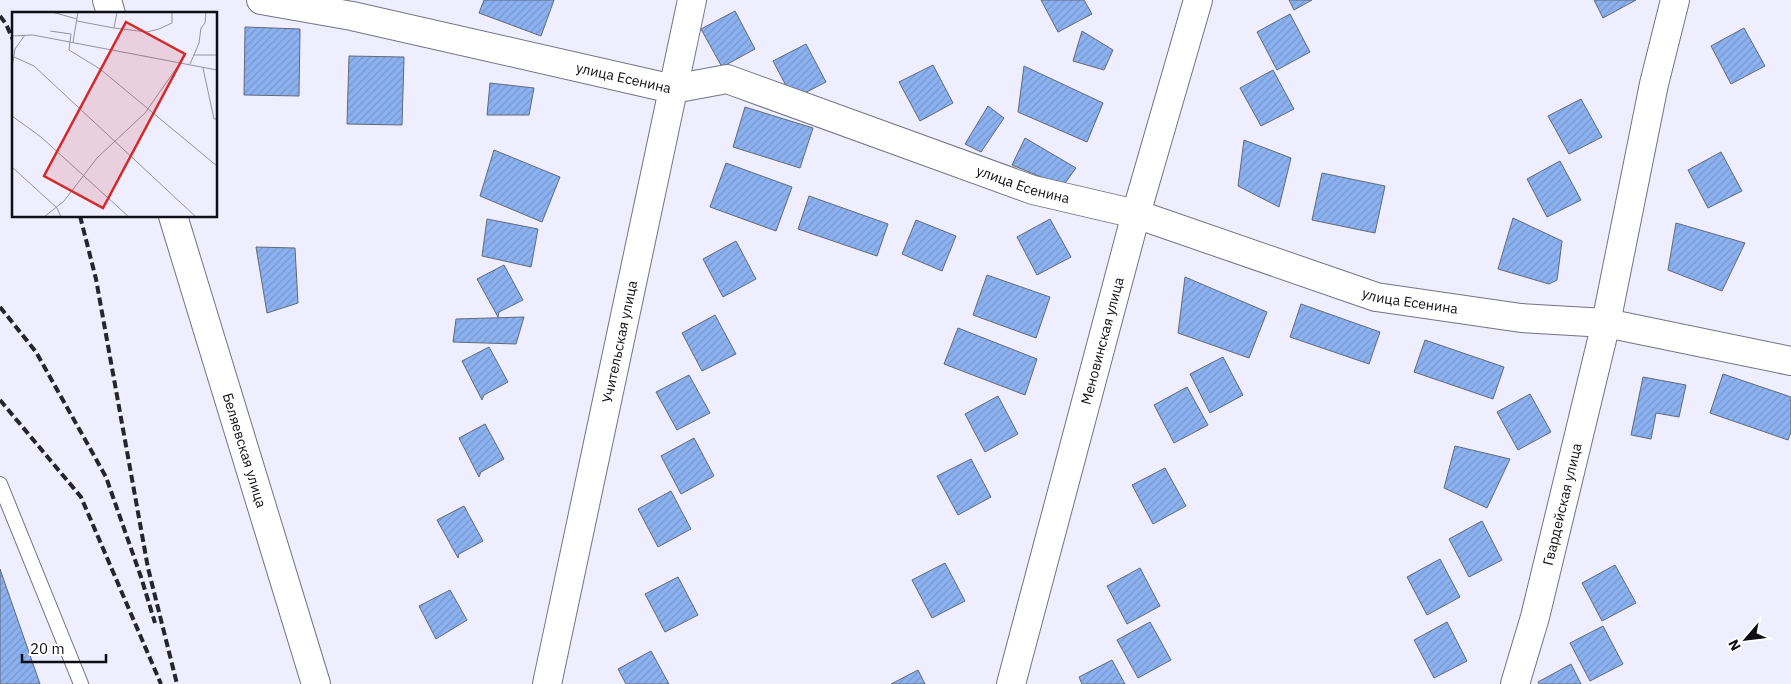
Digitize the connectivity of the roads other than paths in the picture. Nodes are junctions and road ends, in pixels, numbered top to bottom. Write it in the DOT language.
graph roads {
  1 [pos="261,0"];
  2 [pos="692,0"];
  3 [pos="1198,0"];
  4 [pos="1675,0"];
  5 [pos="673,89"];
  6 [pos="1136,214"];
  7 [pos="174,218"];
  8 [pos="1606,323"];
  9 [pos="1791,361"];
  10 [pos="0,484"];
  11 [pos="81,684"];
  12 [pos="316,684"];
  13 [pos="547,684"];
  14 [pos="1011,684"];
  15 [pos="1515,684"];
  1 -- 5 [label="street, улица Есенина"];
  2 -- 5 [label="street, Учительская улица"];
  3 -- 6 [label="street, Меновинская улица"];
  4 -- 8 [label="street, Гвардейская улица"];
  5 -- 6 [label="street, улица Есенина"];
  5 -- 13 [label="street, Учительская улица"];
  6 -- 8 [label="street, улица Есенина"];
  6 -- 14 [label="street, Меновинская улица"];
  7 -- 12 [label="street, Беляевская улица"];
  8 -- 9 [label="street, улица Есенина"];
  8 -- 15 [label="street, Гвардейская улица"];
  10 -- 11 [label="lane"];
}
